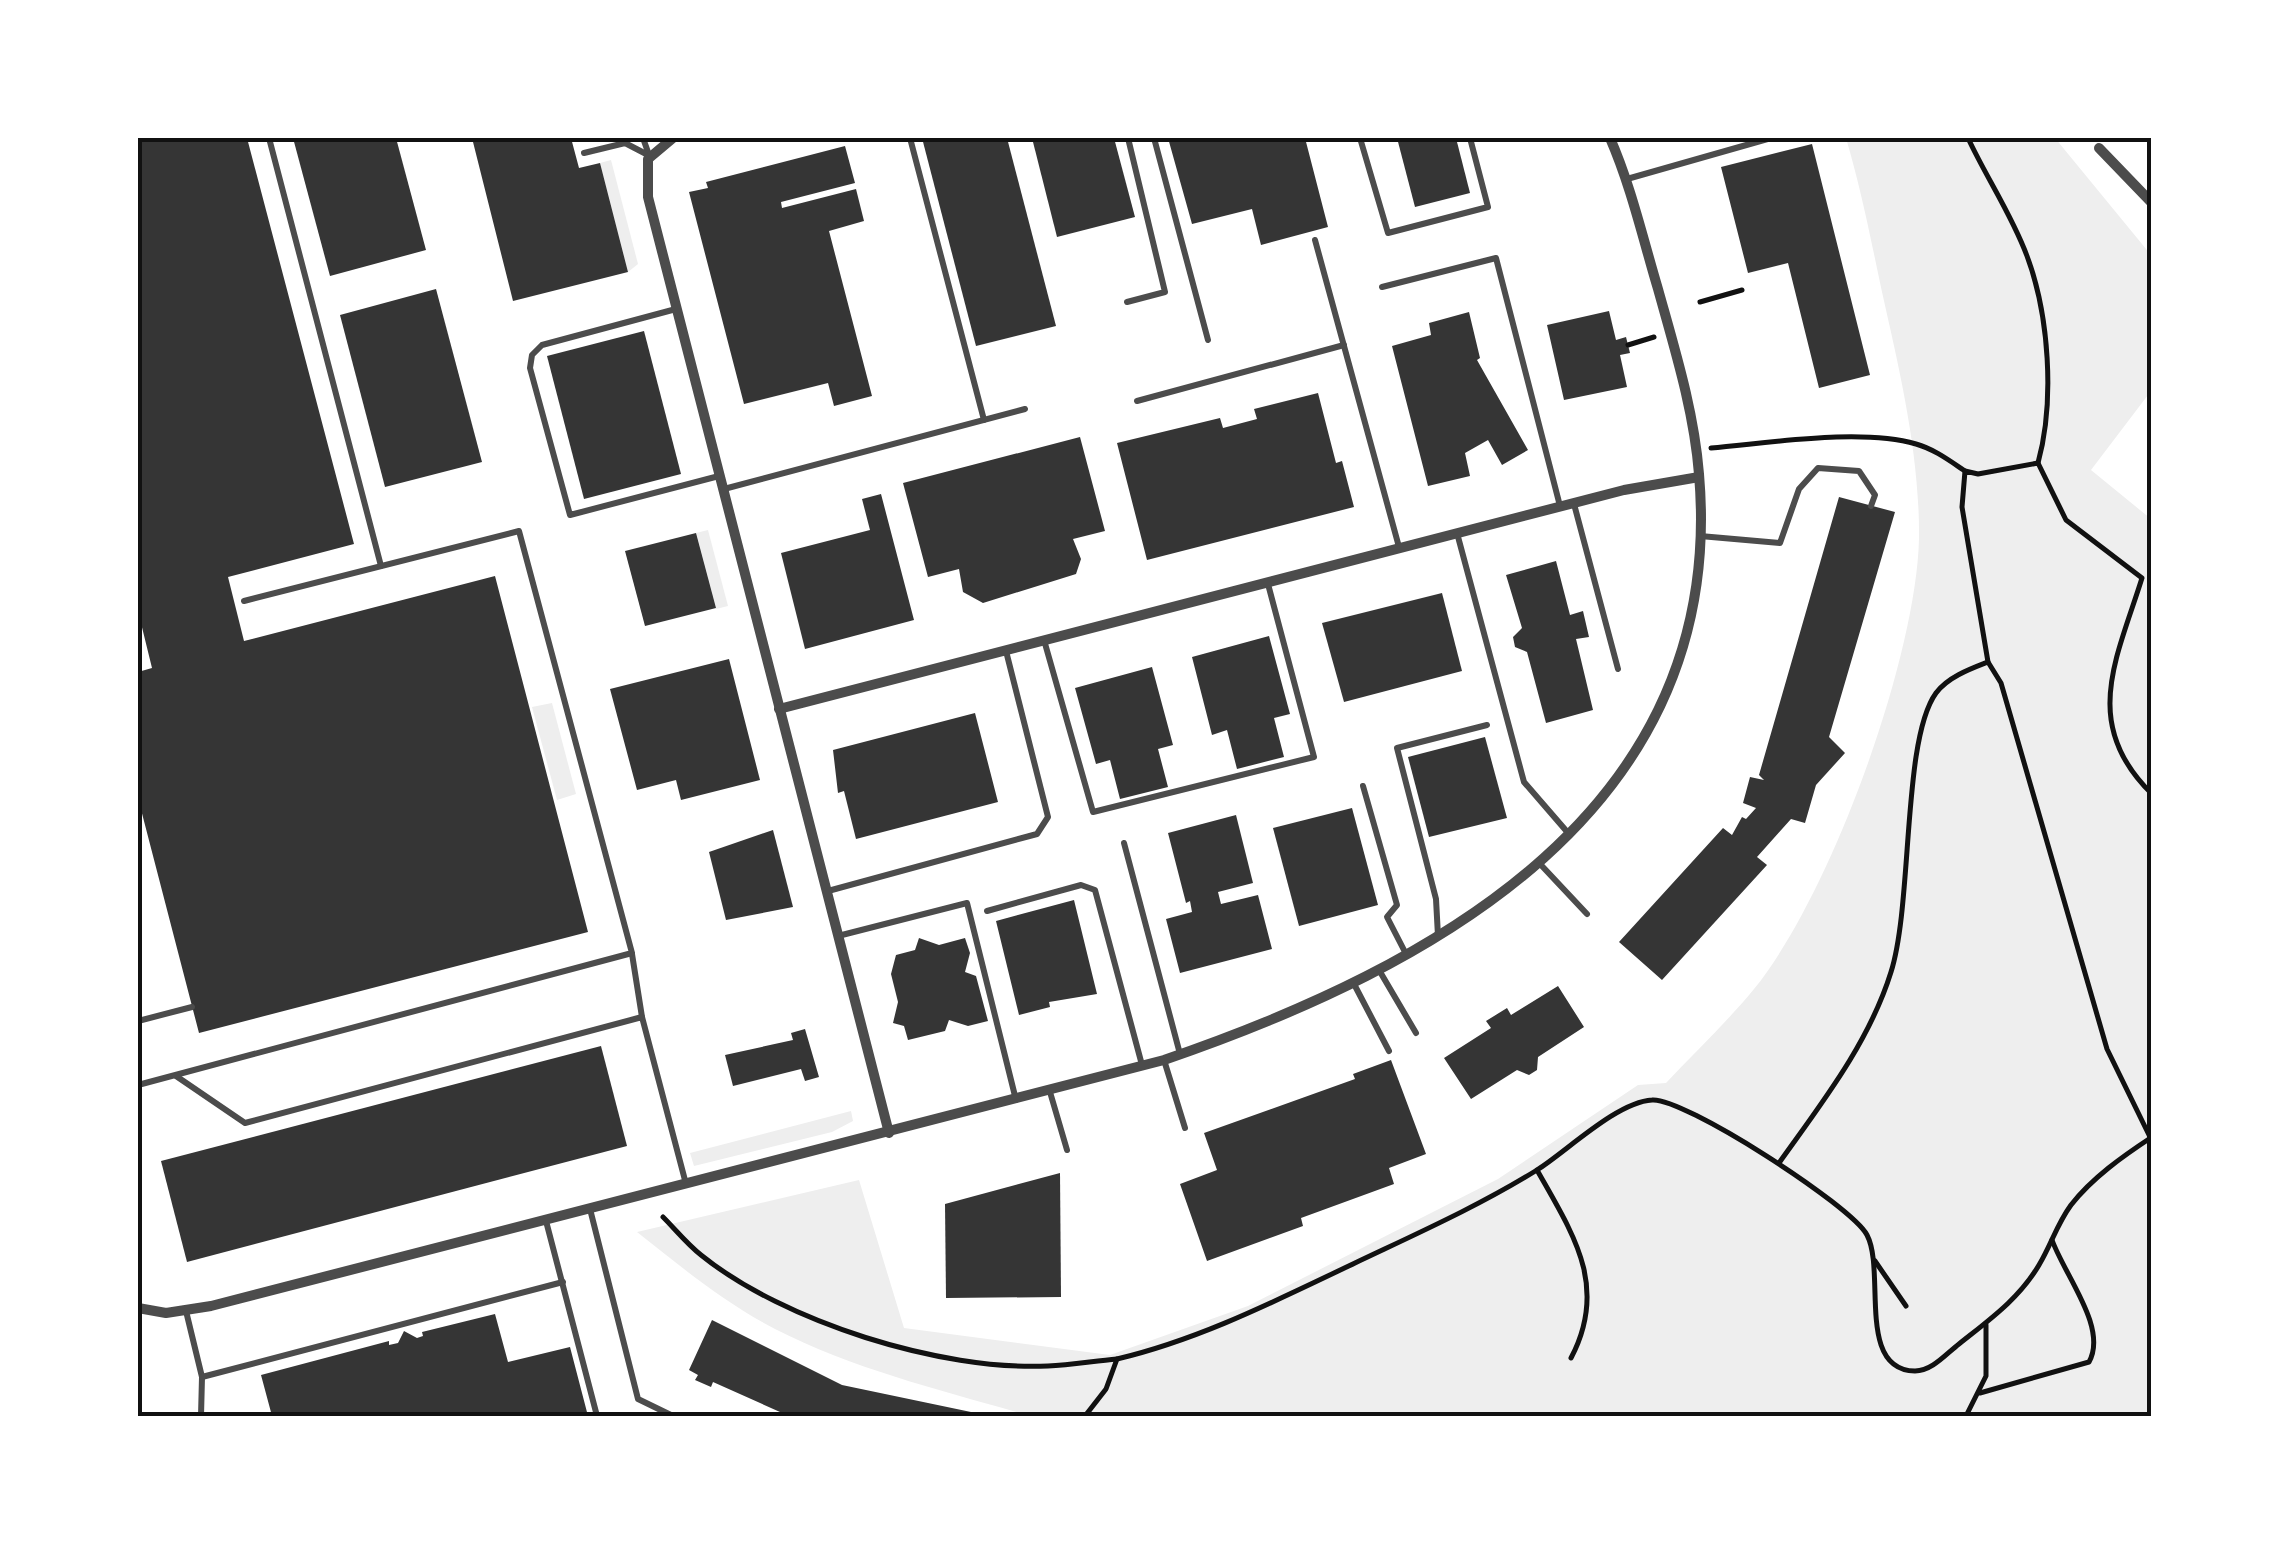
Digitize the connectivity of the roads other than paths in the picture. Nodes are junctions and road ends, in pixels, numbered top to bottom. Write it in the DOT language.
graph roads {
  1 [pos="269,138"];
  2 [pos="644,138"];
  3 [pos="672,138"];
  4 [pos="910,138"];
  5 [pos="1128,138"];
  6 [pos="1154,138"];
  7 [pos="1360,138"];
  8 [pos="1470,138"];
  9 [pos="1610,138"];
  10 [pos="1771,138"];
  11 [pos="2090,138"];
  12 [pos="2099,148"];
  13 [pos="584,154"];
  14 [pos="650,156"];
  15 [pos="1626,179"];
  16 [pos="2152,203"];
  17 [pos="1315,240"];
  18 [pos="1382,287"];
  19 [pos="1127,302"];
  20 [pos="677,309"];
  21 [pos="1208,340"];
  22 [pos="1344,345"];
  23 [pos="1137,402"];
  24 [pos="1025,408"];
  25 [pos="984,420"];
  26 [pos="719,476"];
  27 [pos="1700,477"];
  28 [pos="723,490"];
  29 [pos="1573,503"];
  30 [pos="1560,506"];
  31 [pos="1872,506"];
  32 [pos="1457,533"];
  33 [pos="1700,536"];
  34 [pos="1400,548"];
  35 [pos="382,566"];
  36 [pos="1268,582"];
  37 [pos="244,601"];
  38 [pos="1044,640"];
  39 [pos="1005,650"];
  40 [pos="1618,668"];
  41 [pos="778,709"];
  42 [pos="1488,725"];
  43 [pos="1363,786"];
  44 [pos="1570,835"];
  45 [pos="1124,843"];
  46 [pos="1541,865"];
  47 [pos="826,891"];
  48 [pos="987,911"];
  49 [pos="1587,914"];
  50 [pos="838,936"];
  51 [pos="1438,937"];
  52 [pos="632,954"];
  53 [pos="1406,956"];
  54 [pos="1379,970"];
  55 [pos="1354,984"];
  56 [pos="192,1006"];
  57 [pos="642,1017"];
  58 [pos="138,1021"];
  59 [pos="1416,1033"];
  60 [pos="1389,1050"];
  61 [pos="1180,1055"];
  62 [pos="1164,1060"];
  63 [pos="1142,1066"];
  64 [pos="176,1076"];
  65 [pos="138,1086"];
  66 [pos="1050,1092"];
  67 [pos="1017,1101"];
  68 [pos="1185,1128"];
  69 [pos="889,1133"];
  70 [pos="1067,1150"];
  71 [pos="686,1184"];
  72 [pos="590,1210"];
  73 [pos="546,1221"];
  74 [pos="562,1282"];
  75 [pos="139,1311"];
  76 [pos="186,1311"];
  77 [pos="202,1377"];
  78 [pos="201,1416"];
  79 [pos="597,1416"];
  80 [pos="673,1416"];
  1 -- 35 [label="lane"];
  2 -- 14 [label="lane"];
  3 -- 14 [label="street"];
  4 -- 25 [label="lane"];
  5 -- 19 [label="lane"];
  6 -- 21 [label="lane"];
  7 -- 8 [label="lane"];
  9 -- 15 [label="street"];
  10 -- 15 [label="lane"];
  11 -- 12 [label="lane"];
  12 -- 16 [label="street"];
  13 -- 14 [label="lane"];
  14 -- 20 [label="street"];
  15 -- 27 [label="street"];
  17 -- 22 [label="lane"];
  18 -- 30 [label="lane"];
  20 -- 26 [label="street"];
  20 -- 26 [label="lane"];
  22 -- 23 [label="lane"];
  22 -- 34 [label="lane"];
  24 -- 25 [label="lane"];
  25 -- 28 [label="lane"];
  26 -- 28 [label="street"];
  27 -- 29 [label="street"];
  27 -- 33 [label="street"];
  28 -- 41 [label="street"];
  29 -- 30 [label="street"];
  29 -- 40 [label="lane"];
  30 -- 32 [label="street"];
  31 -- 33 [label="lane"];
  32 -- 34 [label="street"];
  32 -- 44 [label="lane"];
  33 -- 44 [label="street"];
  34 -- 36 [label="street"];
  35 -- 37 [label="lane"];
  35 -- 52 [label="lane"];
  36 -- 38 [label="street"];
  36 -- 38 [label="lane"];
  38 -- 39 [label="street"];
  39 -- 41 [label="street"];
  39 -- 47 [label="lane"];
  41 -- 47 [label="street"];
  42 -- 51 [label="lane"];
  43 -- 53 [label="lane"];
  44 -- 46 [label="street"];
  45 -- 61 [label="lane"];
  46 -- 49 [label="lane"];
  46 -- 51 [label="street"];
  47 -- 50 [label="street"];
  48 -- 63 [label="lane"];
  50 -- 67 [label="lane"];
  50 -- 69 [label="street"];
  51 -- 53 [label="street"];
  52 -- 57 [label="lane"];
  52 -- 64 [label="lane"];
  53 -- 54 [label="street"];
  54 -- 55 [label="street"];
  54 -- 59 [label="lane"];
  55 -- 60 [label="lane"];
  55 -- 61 [label="street"];
  56 -- 58 [label="lane"];
  57 -- 64 [label="lane"];
  57 -- 71 [label="lane"];
  61 -- 62 [label="street"];
  62 -- 63 [label="street"];
  62 -- 68 [label="lane"];
  63 -- 66 [label="street"];
  64 -- 65 [label="lane"];
  66 -- 67 [label="street"];
  66 -- 70 [label="lane"];
  67 -- 69 [label="street"];
  69 -- 71 [label="street"];
  71 -- 72 [label="street"];
  72 -- 73 [label="street"];
  72 -- 80 [label="lane"];
  73 -- 74 [label="lane"];
  73 -- 76 [label="street"];
  74 -- 77 [label="lane"];
  74 -- 79 [label="lane"];
  75 -- 76 [label="street"];
  76 -- 77 [label="lane"];
  77 -- 78 [label="lane"];
}
